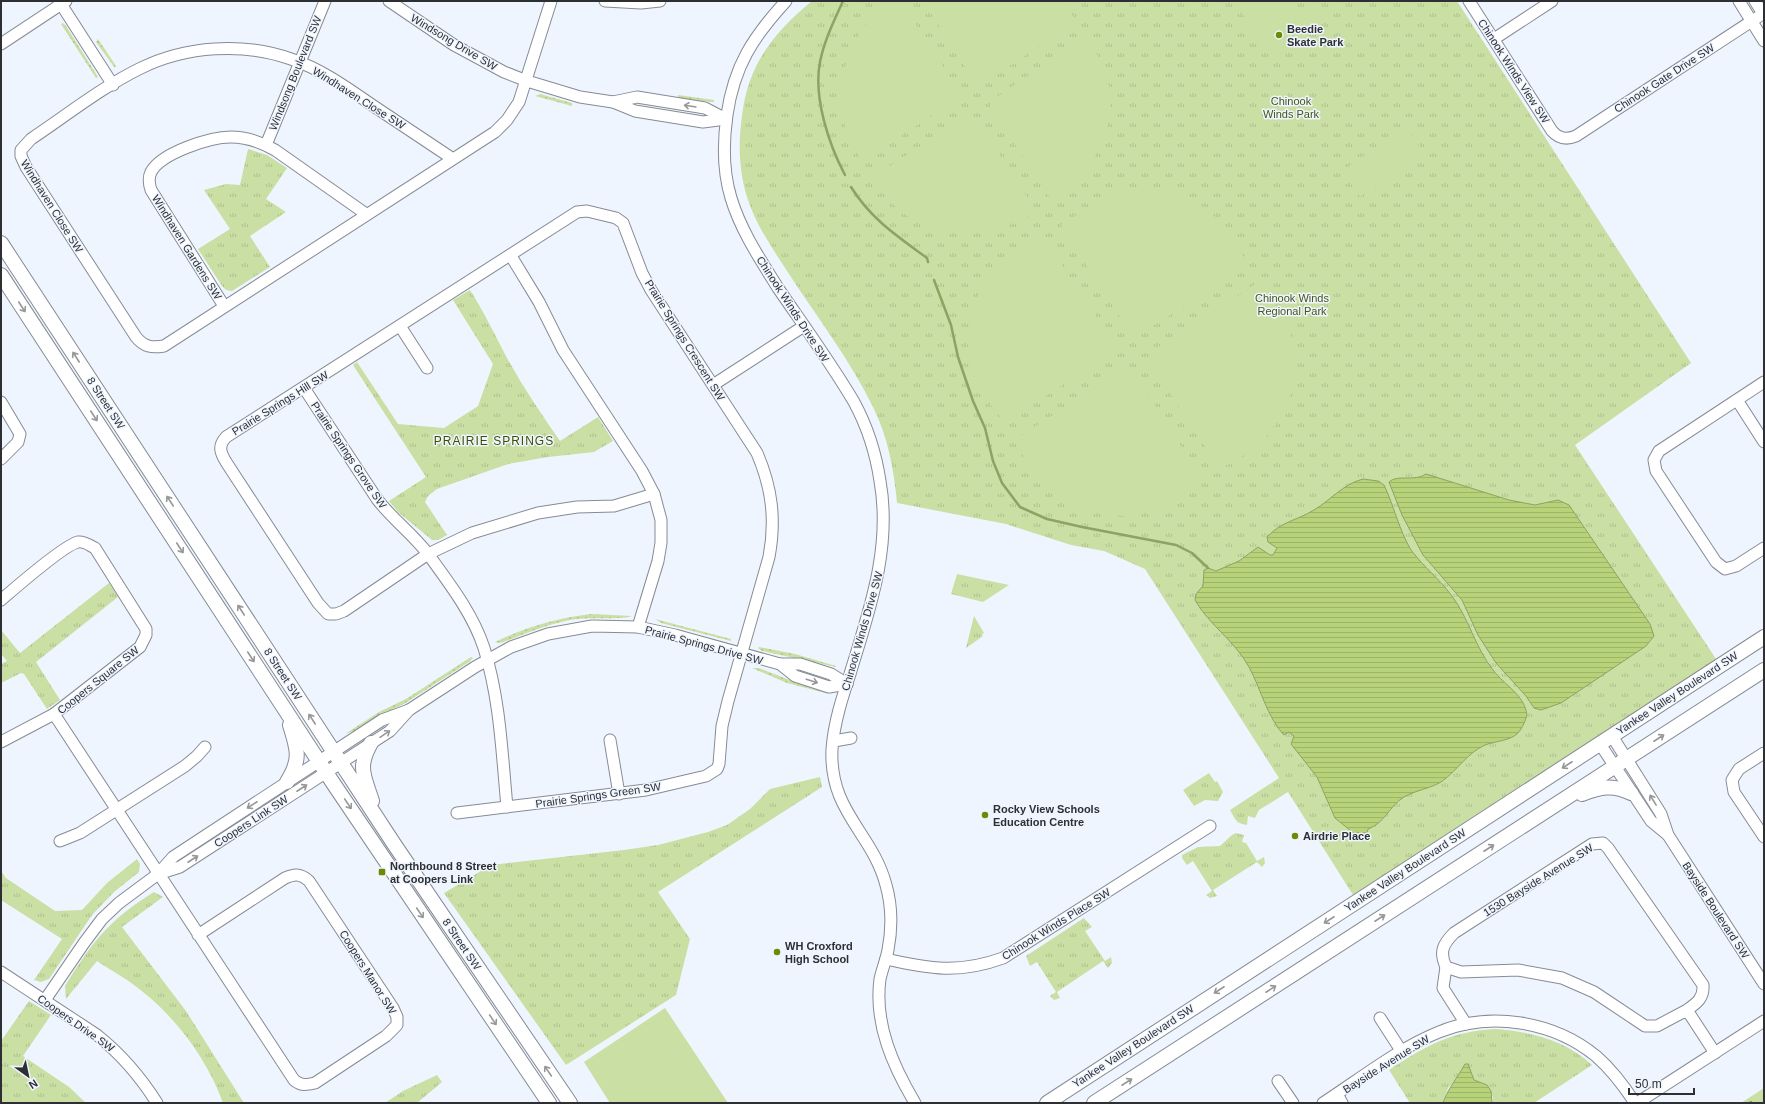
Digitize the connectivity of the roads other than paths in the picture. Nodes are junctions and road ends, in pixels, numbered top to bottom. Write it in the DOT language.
graph roads {
  1 [pos="324,1"];
  2 [pos="389,1"];
  3 [pos="551,1"];
  4 [pos="605,1"];
  5 [pos="660,1"];
  6 [pos="786,1"];
  7 [pos="1469,1"];
  8 [pos="1552,1"];
  9 [pos="1739,1"];
  10 [pos="1755,1"];
  11 [pos="62,2"];
  12 [pos="1764,14"];
  13 [pos="1751,22"];
  14 [pos="1494,39"];
  15 [pos="1764,41"];
  16 [pos="1,44"];
  17 [pos="300,62"];
  18 [pos="527,81"];
  19 [pos="114,85"];
  20 [pos="726,119"];
  21 [pos="1562,138"];
  22 [pos="266,145"];
  23 [pos="453,159"];
  24 [pos="366,214"];
  25 [pos="1,243"];
  26 [pos="511,256"];
  27 [pos="1,275"];
  28 [pos="224,306"];
  29 [pos="400,326"];
  30 [pos="804,326"];
  31 [pos="427,368"];
  32 [pos="1764,382"];
  33 [pos="713,385"];
  34 [pos="304,388"];
  35 [pos="1737,400"];
  36 [pos="1,402"];
  37 [pos="1764,442"];
  38 [pos="1,459"];
  39 [pos="654,494"];
  40 [pos="1764,548"];
  41 [pos="428,554"];
  42 [pos="1,600"];
  43 [pos="638,627"];
  44 [pos="1764,637"];
  45 [pos="741,654"];
  46 [pos="487,660"];
  47 [pos="1764,670"];
  48 [pos="847,684"];
  49 [pos="284,708"];
  50 [pos="409,710"];
  51 [pos="54,714"];
  52 [pos="1612,736"];
  53 [pos="851,738"];
  54 [pos="610,740"];
  55 [pos="834,741"];
  56 [pos="1,742"];
  57 [pos="371,743"];
  58 [pos="1600,744"];
  59 [pos="205,747"];
  60 [pos="1764,753"];
  61 [pos="337,757"];
  62 [pos="1627,759"];
  63 [pos="323,766"];
  64 [pos="1614,767"];
  65 [pos="287,782"];
  66 [pos="1631,793"];
  67 [pos="619,794"];
  68 [pos="507,807"];
  69 [pos="1550,808"];
  70 [pos="116,810"];
  71 [pos="457,813"];
  72 [pos="378,818"];
  73 [pos="1210,826"];
  74 [pos="1668,836"];
  75 [pos="1764,837"];
  76 [pos="60,841"];
  77 [pos="158,874"];
  78 [pos="198,935"];
  79 [pos="886,959"];
  80 [pos="1446,967"];
  81 [pos="1,972"];
  82 [pos="1764,984"];
  83 [pos="45,1000"];
  84 [pos="1687,1010"];
  85 [pos="1380,1018"];
  86 [pos="1764,1022"];
  87 [pos="1466,1024"];
  88 [pos="1402,1052"];
  89 [pos="1715,1053"];
  90 [pos="1278,1081"];
  91 [pos="1339,1099"];
  92 [pos="1048,1102"];
  93 [pos="157,1103"];
  94 [pos="549,1103"];
  95 [pos="570,1103"];
  96 [pos="915,1103"];
  97 [pos="1094,1103"];
  98 [pos="1293,1103"];
  99 [pos="1323,1103"];
  100 [pos="1636,1103"];
  1 -- 17 [label="street, Windsong Boulevard SW"];
  2 -- 18 [label="street, Windsong Drive SW"];
  3 -- 18 [label="street, Windhaven Close SW"];
  4 -- 5 [label="street"];
  6 -- 20 [label="street, Chinook Winds Drive SW"];
  7 -- 14 [label="street, Chinook Winds View SW"];
  8 -- 14 [label="street"];
  9 -- 13 [label="street"];
  10 -- 12 [label="street"];
  11 -- 16 [label="street"];
  11 -- 19 [label="street"];
  12 -- 13 [label="street, Chinook Gate Drive SW"];
  13 -- 15 [label="street"];
  13 -- 21 [label="street, Chinook Gate Drive SW"];
  14 -- 21 [label="street, Chinook Winds View SW"];
  17 -- 19 [label="street, Windhaven Close SW"];
  17 -- 22 [label="street, Windsong Boulevard SW"];
  17 -- 23 [label="street, Windhaven Close SW"];
  18 -- 20 [label="street, Windsong Drive SW"];
  18 -- 23 [label="street, Windhaven Close SW"];
  19 -- 28 [label="street, Windhaven Close SW"];
  20 -- 30 [label="street, Chinook Winds Drive SW"];
  22 -- 24 [label="street, Windhaven Gardens SW"];
  22 -- 28 [label="street, Windhaven Gardens SW"];
  23 -- 24 [label="street, Windhaven Close SW"];
  24 -- 28 [label="street, Windhaven Close SW"];
  61 -- 25 [label="main road, 8 Street SW, one-way"];
  26 -- 29 [label="street, Prairie Springs Hill SW"];
  26 -- 33 [label="street, Prairie Springs Crescent SW"];
  26 -- 39 [label="street"];
  27 -- 49 [label="main road, 8 Street SW, one-way"];
  29 -- 31 [label="street"];
  29 -- 34 [label="street, Prairie Springs Hill SW"];
  30 -- 33 [label="street"];
  30 -- 48 [label="street, Chinook Winds Drive SW"];
  32 -- 35 [label="street"];
  33 -- 45 [label="street, Prairie Springs Crescent SW"];
  34 -- 41 [label="street, Prairie Springs Grove SW"];
  34 -- 41 [label="street, Prairie Springs Hill SW"];
  35 -- 37 [label="street"];
  35 -- 40 [label="street"];
  36 -- 38 [label="street"];
  39 -- 41 [label="street"];
  39 -- 43 [label="street"];
  41 -- 46 [label="street, Prairie Springs Grove SW"];
  42 -- 51 [label="street, Coopers Square SW"];
  43 -- 45 [label="street, Prairie Springs Drive SW"];
  43 -- 46 [label="street, Prairie Springs Drive SW"];
  44 -- 52 [label="main road, Yankee Valley Boulevard SW"];
  45 -- 48 [label="street, Prairie Springs Drive SW"];
  45 -- 67 [label="street, Prairie Springs Green SW"];
  46 -- 50 [label="street, Prairie Springs Drive SW"];
  46 -- 68 [label="street"];
  62 -- 47 [label="main road, one-way"];
  48 -- 55 [label="street, Chinook Winds Drive SW"];
  49 -- 63 [label="main road, 8 Street SW"];
  49 -- 65 [label="main road"];
  57 -- 50 [label="street, Prairie Springs Drive SW, one-way"];
  50 -- 61 [label="street, Prairie Springs Drive SW"];
  51 -- 56 [label="street, Coopers Square SW"];
  51 -- 70 [label="street, Coopers Manor SW"];
  52 -- 58 [label="main road, Yankee Valley Boulevard SW"];
  52 -- 62 [label="street, Bayside Boulevard SW"];
  53 -- 55 [label="street"];
  54 -- 67 [label="street"];
  55 -- 79 [label="street, Chinook Winds Drive SW"];
  57 -- 61 [label="street, Prairie Springs Drive SW"];
  57 -- 72 [label="main road"];
  58 -- 64 [label="street, Bayside Boulevard SW"];
  58 -- 92 [label="main road, Yankee Valley Boulevard SW, one-way"];
  59 -- 70 [label="street"];
  60 -- 75 [label="street"];
  61 -- 63 [label="street, Coopers Link SW"];
  61 -- 72 [label="main road, 8 Street SW"];
  62 -- 64 [label="main road"];
  74 -- 62 [label="street, Bayside Boulevard SW, one-way"];
  63 -- 65 [label="street, Coopers Link SW"];
  77 -- 63 [label="street, Coopers Link SW, one-way"];
  63 -- 94 [label="main road, 8 Street SW, one-way"];
  64 -- 66 [label="street, Bayside Boulevard SW"];
  64 -- 69 [label="main road"];
  65 -- 77 [label="street, Coopers Link SW, one-way"];
  66 -- 69 [label="main road"];
  66 -- 74 [label="street, Bayside Boulevard SW"];
  67 -- 68 [label="street, Prairie Springs Green SW"];
  68 -- 71 [label="street, Prairie Springs Green SW"];
  97 -- 69 [label="main road, one-way"];
  70 -- 76 [label="street"];
  70 -- 77 [label="street, Coopers Manor SW"];
  95 -- 72 [label="main road, 8 Street SW, one-way"];
  73 -- 79 [label="street, Chinook Winds Place SW"];
  74 -- 82 [label="street, Bayside Boulevard SW"];
  77 -- 78 [label="street, Coopers Manor SW"];
  77 -- 83 [label="street, Coopers Link SW"];
  78 -- 78 [label="street, Coopers Manor SW"];
  79 -- 96 [label="street, Chinook Winds Drive SW"];
  80 -- 84 [label="street, 1530 Bayside Avenue SW"];
  80 -- 84 [label="street, 1530 Bayside Avenue SW"];
  80 -- 87 [label="street, 1530 Bayside Avenue SW"];
  81 -- 83 [label="street, Coopers Drive SW"];
  83 -- 93 [label="street, Coopers Drive SW"];
  84 -- 89 [label="street"];
  85 -- 88 [label="street"];
  86 -- 89 [label="street"];
  87 -- 88 [label="street, Bayside Avenue SW"];
  87 -- 100 [label="street, Bayside Avenue SW"];
  88 -- 91 [label="street, Bayside Avenue SW"];
  89 -- 100 [label="street"];
  90 -- 98 [label="street"];
  91 -- 99 [label="street, Bayside Avenue SW"];
}
